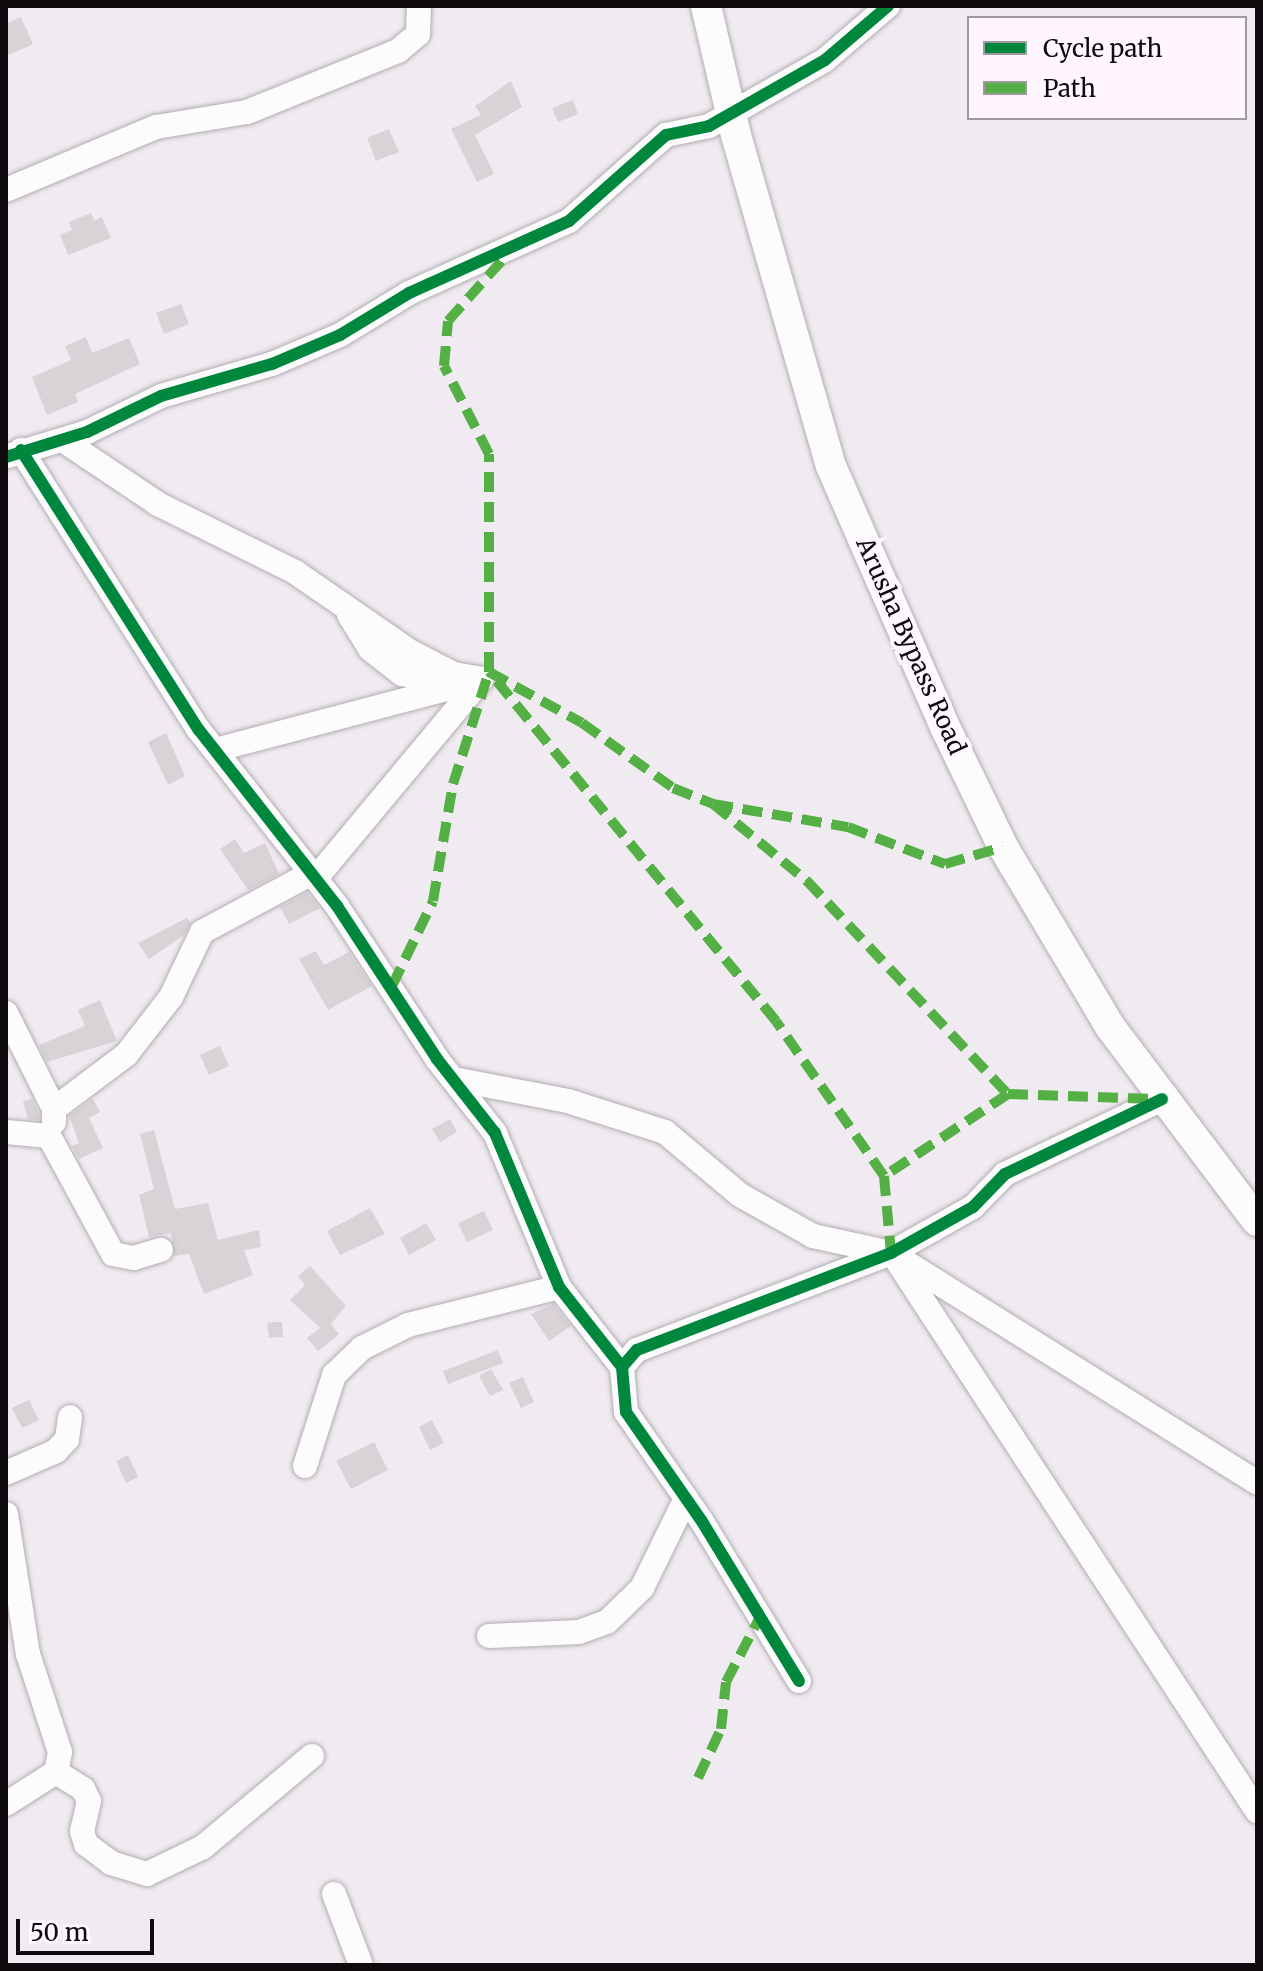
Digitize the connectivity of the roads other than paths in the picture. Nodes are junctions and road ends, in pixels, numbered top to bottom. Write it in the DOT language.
graph roads {
  1 [pos="419,6"];
  2 [pos="706,6"];
  3 [pos="888,6"];
  4 [pos="731,114"];
  5 [pos="6,190"];
  6 [pos="64,441"];
  7 [pos="14,453"];
  8 [pos="482,679"];
  9 [pos="215,750"];
  10 [pos="314,876"];
  11 [pos="6,1013"];
  12 [pos="459,1080"];
  13 [pos="1162,1099"];
  14 [pos="54,1109"];
  15 [pos="11,1135"];
  16 [pos="49,1136"];
  17 [pos="1257,1221"];
  18 [pos="161,1250"];
  19 [pos="891,1253"];
  20 [pos="559,1287"];
  21 [pos="622,1367"];
  22 [pos="70,1417"];
  23 [pos="305,1466"];
  24 [pos="6,1473"];
  25 [pos="1257,1483"];
  26 [pos="686,1498"];
  27 [pos="6,1514"];
  28 [pos="489,1636"];
  29 [pos="799,1681"];
  30 [pos="312,1756"];
  31 [pos="56,1772"];
  32 [pos="6,1804"];
  33 [pos="1257,1811"];
  34 [pos="334,1894"];
  35 [pos="361,1965"];
  1 -- 5 [label="street"];
  2 -- 4 [label="main road, Arusha Bypass Road"];
  3 -- 4 [label="street"];
  4 -- 6 [label="street"];
  4 -- 13 [label="main road, Arusha Bypass Road"];
  6 -- 7 [label="street"];
  6 -- 8 [label="street"];
  7 -- 9 [label="street"];
  8 -- 9 [label="street"];
  8 -- 10 [label="street"];
  9 -- 10 [label="street"];
  10 -- 12 [label="street"];
  10 -- 14 [label="street"];
  11 -- 14 [label="street"];
  12 -- 19 [label="street"];
  12 -- 20 [label="street"];
  13 -- 17 [label="main road, Arusha Bypass Road"];
  13 -- 19 [label="street"];
  14 -- 16 [label="street"];
  15 -- 16 [label="street"];
  16 -- 18 [label="street"];
  19 -- 21 [label="street"];
  19 -- 25 [label="street"];
  19 -- 33 [label="street"];
  20 -- 21 [label="street"];
  20 -- 23 [label="street"];
  21 -- 26 [label="street"];
  22 -- 24 [label="street"];
  26 -- 28 [label="street"];
  26 -- 29 [label="street"];
  27 -- 31 [label="street"];
  30 -- 31 [label="street"];
  31 -- 32 [label="street"];
  34 -- 35 [label="street"];
}
